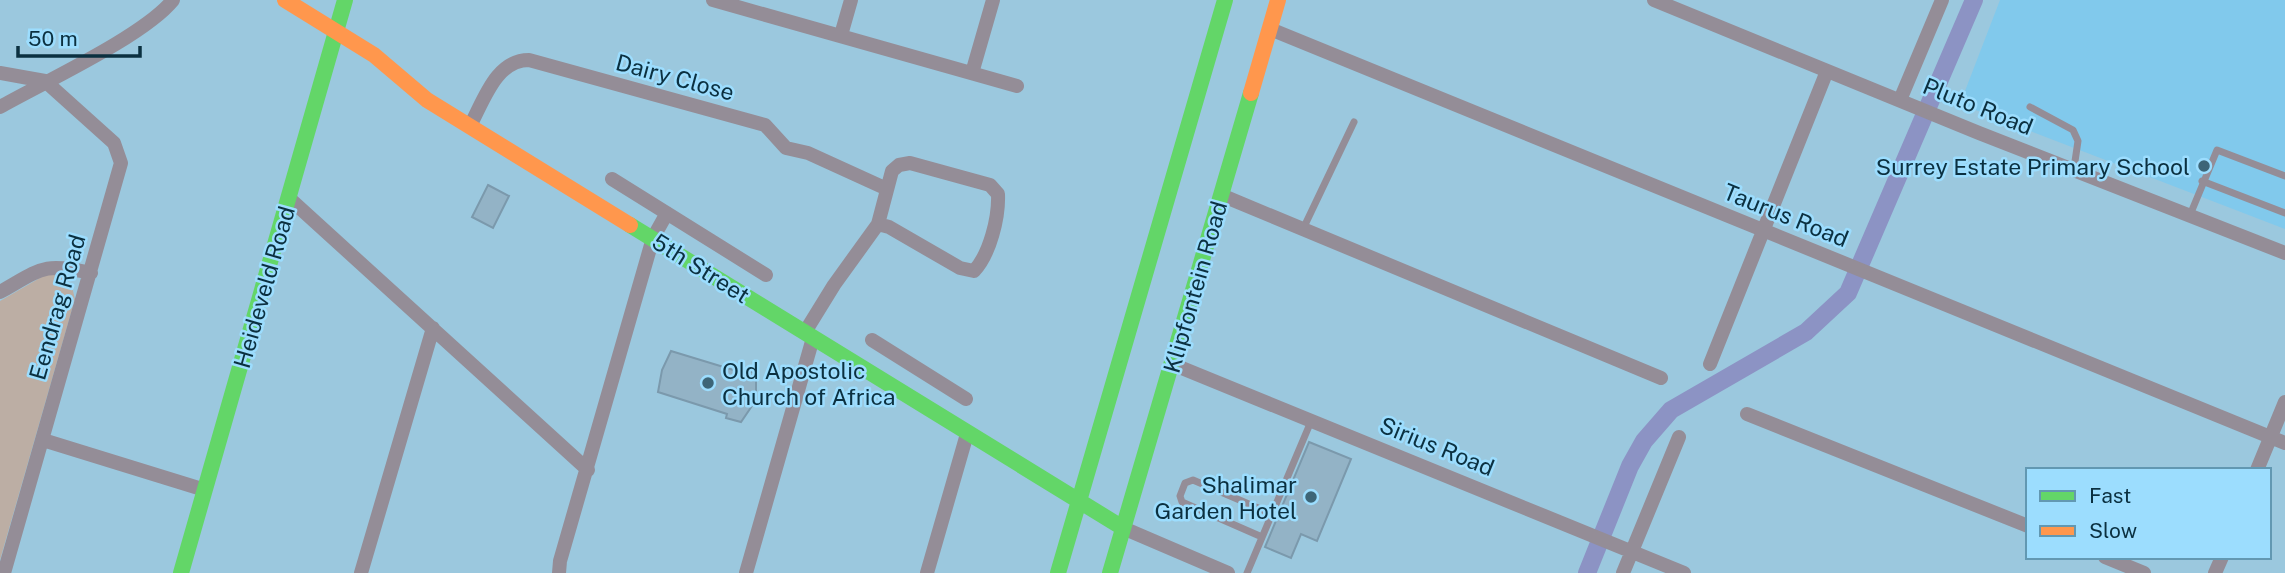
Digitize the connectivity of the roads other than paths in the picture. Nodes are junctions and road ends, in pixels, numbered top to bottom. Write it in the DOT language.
graph roads {
  1 [pos="173,0"];
  2 [pos="285,0"];
  3 [pos="345,0"];
  4 [pos="713,0"];
  5 [pos="851,0"];
  6 [pos="993,0"];
  7 [pos="1225,0"];
  8 [pos="1278,0"];
  9 [pos="1654,0"];
  10 [pos="1942,0"];
  11 [pos="1269,29"];
  12 [pos="337,31"];
  13 [pos="841,35"];
  14 [pos="1827,71"];
  15 [pos="0,73"];
  16 [pos="972,73"];
  17 [pos="45,81"];
  18 [pos="1017,86"];
  19 [pos="1900,100"];
  20 [pos="0,107"];
  21 [pos="2030,107"];
  22 [pos="1354,122"];
  23 [pos="470,126"];
  24 [pos="2074,168"];
  25 [pos="2285,176"];
  26 [pos="612,179"];
  27 [pos="2202,181"];
  28 [pos="887,189"];
  29 [pos="1221,195"];
  30 [pos="290,200"];
  31 [pos="667,213"];
  32 [pos="2285,213"];
  33 [pos="2190,215"];
  34 [pos="878,223"];
  35 [pos="1303,229"];
  36 [pos="1762,230"];
  37 [pos="653,238"];
  38 [pos="2285,253"];
  39 [pos="91,273"];
  40 [pos="766,275"];
  41 [pos="0,292"];
  42 [pos="433,328"];
  43 [pos="809,335"];
  44 [pos="872,341"];
  45 [pos="1172,364"];
  46 [pos="1710,364"];
  47 [pos="911,365"];
  48 [pos="1661,378"];
  49 [pos="895,389"];
  50 [pos="966,399"];
  51 [pos="2285,402"];
  52 [pos="1747,414"];
  53 [pos="1312,419"];
  54 [pos="967,434"];
  55 [pos="1679,437"];
  56 [pos="2271,437"];
  57 [pos="43,440"];
  58 [pos="2285,443"];
  59 [pos="2258,468"];
  60 [pos="587,470"];
  61 [pos="205,490"];
  62 [pos="1080,500"];
  63 [pos="1272,514"];
  64 [pos="2026,525"];
  65 [pos="1124,528"];
  66 [pos="1262,537"];
  67 [pos="1632,552"];
  68 [pos="2110,559"];
  69 [pos="4,573"];
  70 [pos="181,573"];
  71 [pos="361,573"];
  72 [pos="559,573"];
  73 [pos="746,573"];
  74 [pos="927,573"];
  75 [pos="1058,573"];
  76 [pos="1110,573"];
  77 [pos="1227,573"];
  78 [pos="1247,573"];
  79 [pos="1623,573"];
  80 [pos="1684,573"];
  81 [pos="2144,573"];
  1 -- 17 [label="street"];
  2 -- 12 [label="street, 5th Street"];
  3 -- 12 [label="street, Heideveld Road"];
  4 -- 13 [label="street"];
  5 -- 13 [label="street"];
  6 -- 16 [label="street"];
  7 -- 62 [label="street"];
  8 -- 11 [label="street, Klipfontein Road"];
  9 -- 14 [label="street, Pluto Road"];
  10 -- 19 [label="street"];
  11 -- 29 [label="street, Klipfontein Road"];
  11 -- 36 [label="street, Taurus Road"];
  12 -- 23 [label="street, 5th Street"];
  12 -- 30 [label="street, Heideveld Road"];
  13 -- 16 [label="street"];
  14 -- 19 [label="street, Pluto Road"];
  14 -- 36 [label="street"];
  15 -- 17 [label="street"];
  16 -- 18 [label="street"];
  17 -- 20 [label="street"];
  17 -- 39 [label="street, Eendrag Road"];
  19 -- 24 [label="street, Pluto Road"];
  21 -- 24 [label="lane"];
  22 -- 35 [label="lane"];
  23 -- 28 [label="street, Dairy Close"];
  23 -- 37 [label="street, 5th Street"];
  24 -- 33 [label="street, Pluto Road"];
  25 -- 27 [label="lane"];
  26 -- 31 [label="street"];
  27 -- 32 [label="lane"];
  27 -- 33 [label="lane"];
  28 -- 34 [label="street"];
  28 -- 34 [label="street"];
  29 -- 35 [label="street"];
  29 -- 45 [label="street, Klipfontein Road"];
  30 -- 42 [label="street"];
  30 -- 61 [label="street, Heideveld Road"];
  31 -- 37 [label="street"];
  31 -- 40 [label="street"];
  33 -- 38 [label="street, Pluto Road"];
  34 -- 43 [label="street"];
  35 -- 48 [label="street"];
  36 -- 46 [label="street"];
  36 -- 56 [label="street, Taurus Road"];
  37 -- 43 [label="street, 5th Street"];
  37 -- 60 [label="street"];
  39 -- 41 [label="street"];
  39 -- 57 [label="street, Eendrag Road"];
  42 -- 60 [label="street"];
  42 -- 71 [label="street"];
  43 -- 49 [label="street, 5th Street"];
  43 -- 73 [label="street"];
  44 -- 47 [label="street"];
  45 -- 53 [label="street, Sirius Road"];
  45 -- 65 [label="street, Klipfontein Road"];
  47 -- 49 [label="street"];
  47 -- 50 [label="street"];
  49 -- 54 [label="street, 5th Street"];
  51 -- 56 [label="street"];
  52 -- 64 [label="street"];
  53 -- 63 [label="lane"];
  53 -- 67 [label="street, Sirius Road"];
  54 -- 62 [label="street, 5th Street"];
  54 -- 74 [label="street"];
  55 -- 67 [label="street"];
  56 -- 58 [label="street, Taurus Road"];
  56 -- 59 [label="street"];
  57 -- 61 [label="street"];
  57 -- 69 [label="street, Eendrag Road"];
  60 -- 72 [label="street"];
  61 -- 70 [label="street, Heideveld Road"];
  62 -- 65 [label="street, 5th Street"];
  62 -- 75 [label="street"];
  63 -- 66 [label="lane"];
  63 -- 66 [label="lane"];
  65 -- 76 [label="street, Klipfontein Road"];
  65 -- 77 [label="street"];
  66 -- 78 [label="lane"];
  67 -- 79 [label="street"];
  67 -- 80 [label="street, Sirius Road"];
  68 -- 81 [label="street"];
}
